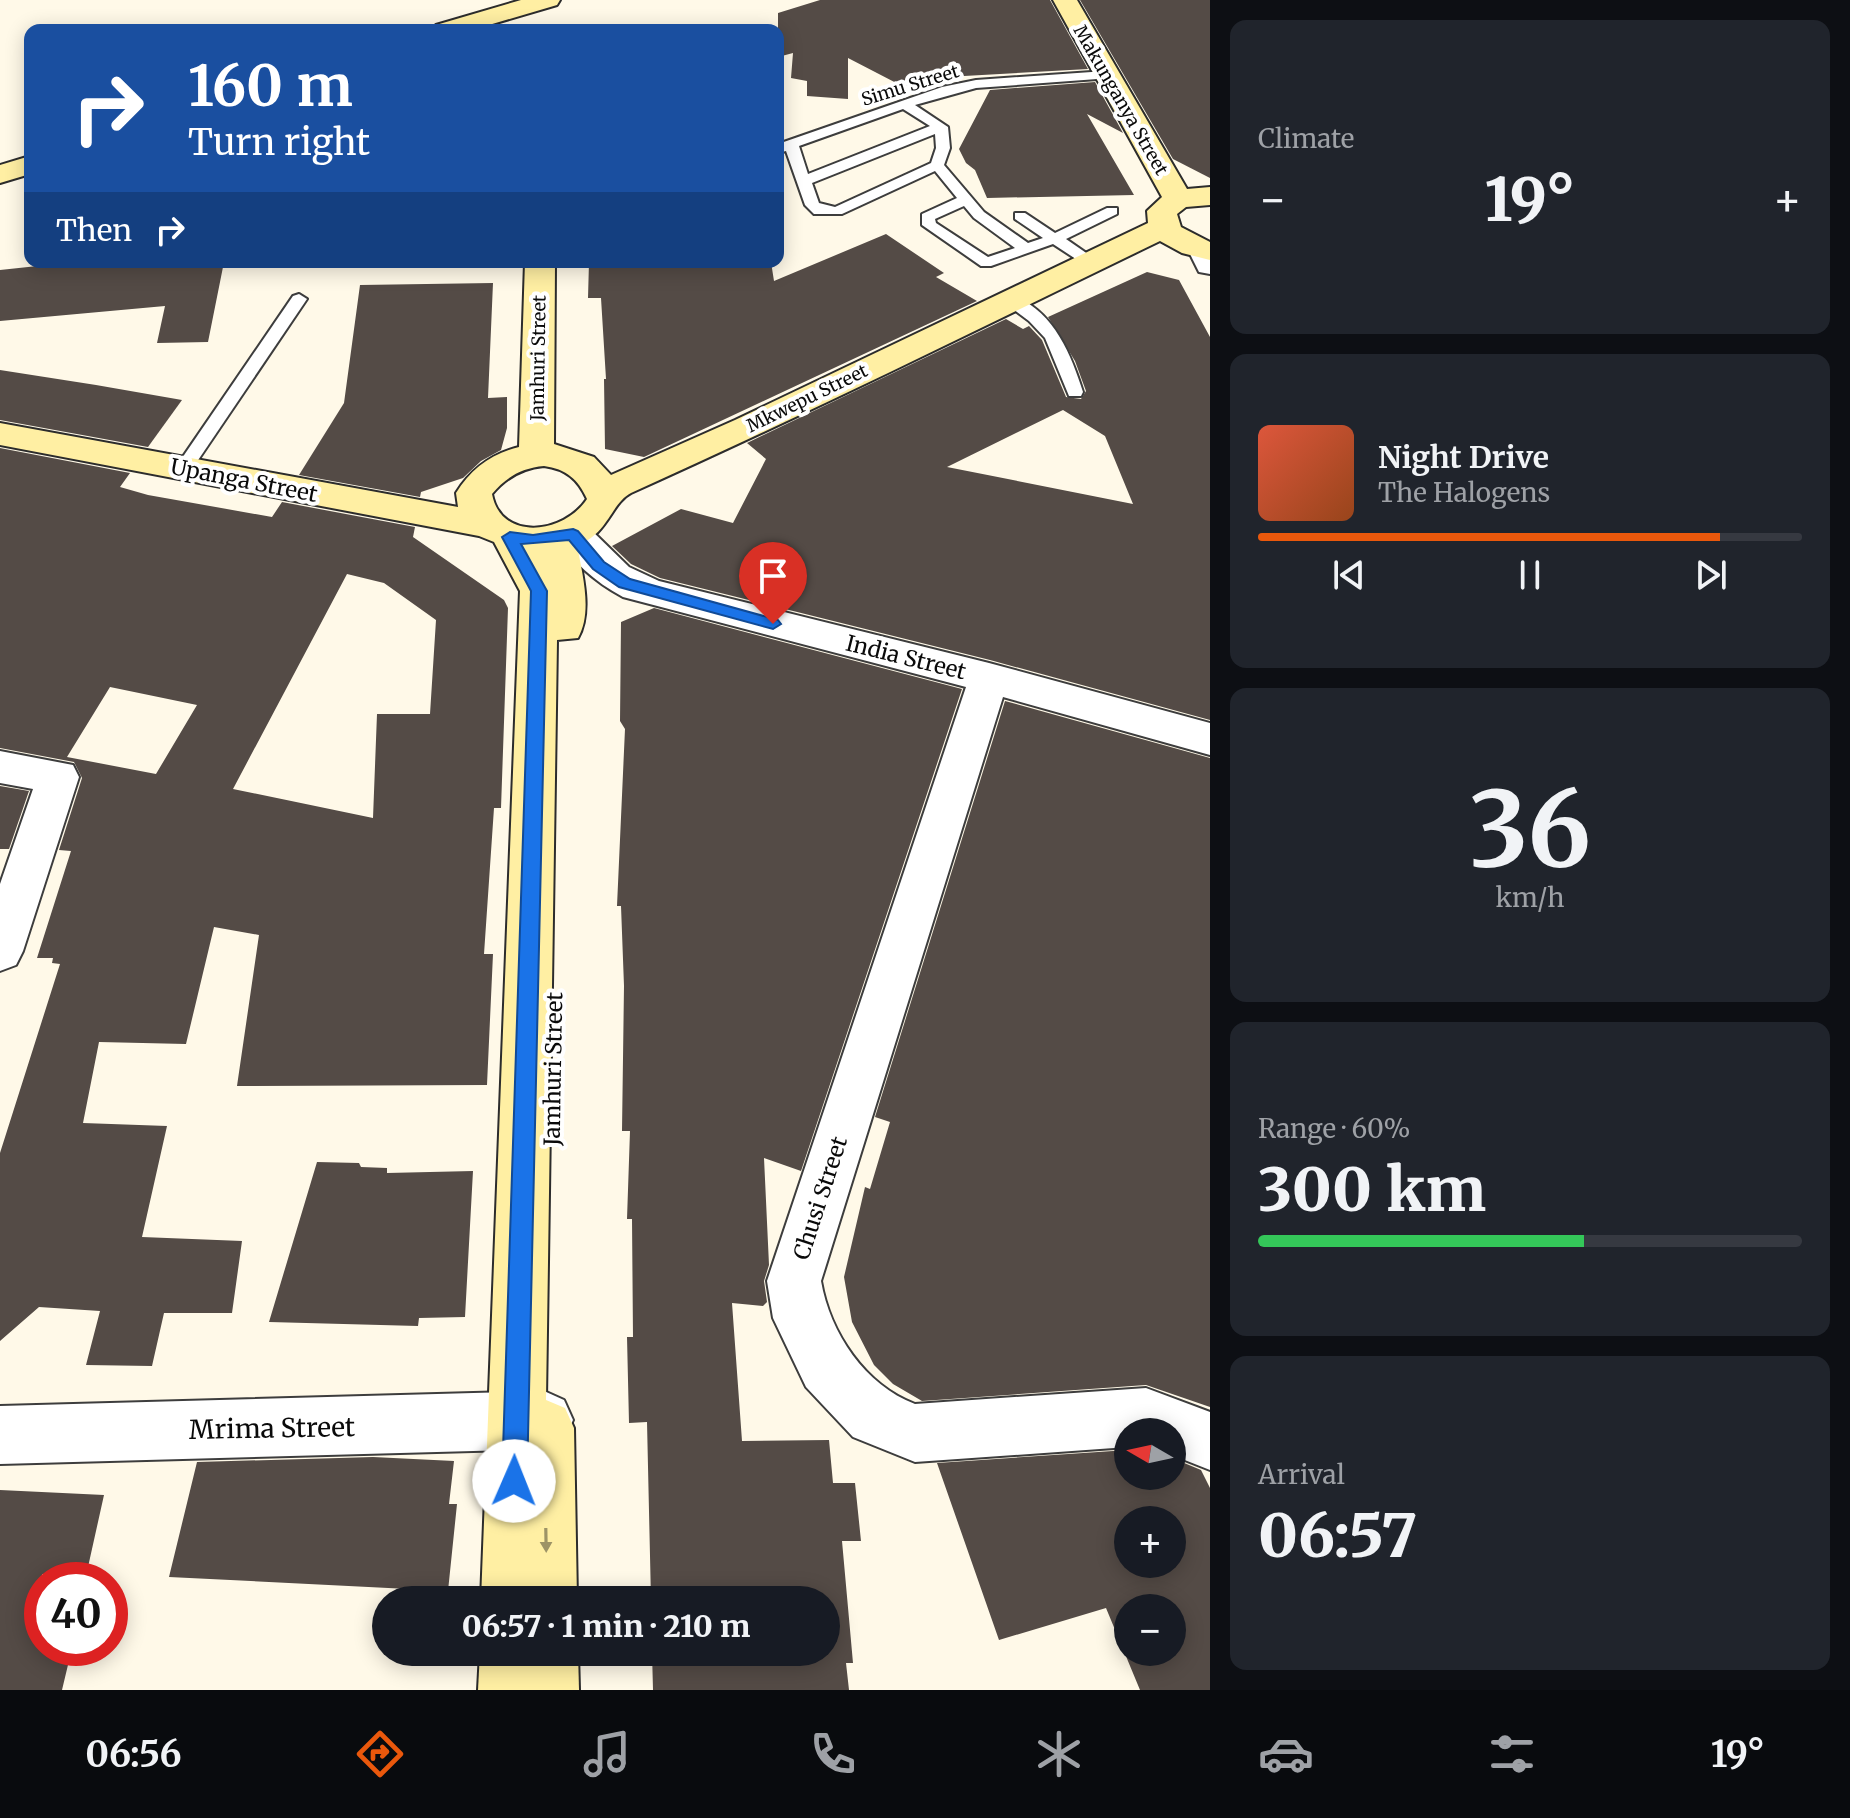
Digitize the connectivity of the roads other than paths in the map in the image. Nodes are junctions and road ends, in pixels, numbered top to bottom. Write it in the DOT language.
graph roads {
  1 [pos="1065,0"];
  2 [pos="548,8"];
  3 [pos="473,24"];
  4 [pos="499,24"];
  5 [pos="1106,75"];
  6 [pos="903,103"];
  7 [pos="941,127"];
  8 [pos="784,147"];
  9 [pos="24,153"];
  10 [pos="0,160"];
  11 [pos="937,165"];
  12 [pos="24,167"];
  13 [pos="0,174"];
  14 [pos="804,181"];
  15 [pos="1210,196"];
  16 [pos="965,200"];
  17 [pos="1112,211"];
  18 [pos="1171,213"];
  19 [pos="1020,216"];
  20 [pos="1054,239"];
  21 [pos="1028,250"];
  22 [pos="1208,255"];
  23 [pos="1090,262"];
  24 [pos="540,268"];
  25 [pos="299,299"];
  26 [pos="1009,300"];
  27 [pos="1075,392"];
  28 [pos="0,434"];
  29 [pos="536,454"];
  30 [pos="184,468"];
  31 [pos="603,492"];
  32 [pos="491,518"];
  33 [pos="565,536"];
  34 [pos="989,678"];
  35 [pos="1210,739"];
  36 [pos="0,767"];
  37 [pos="0,951"];
  38 [pos="530,1421"];
  39 [pos="0,1435"];
  40 [pos="1210,1441"];
  41 [pos="513,1586"];
  42 [pos="545,1586"];
  43 [pos="511,1666"];
  44 [pos="547,1666"];
  45 [pos="510,1690"];
  46 [pos="547,1690"];
  1 -- 5 [label="street, Makunganya Street"];
  2 -- 3 [label="street"];
  2 -- 4 [label="street"];
  5 -- 6 [label="lane, Simu Street"];
  5 -- 18 [label="street, Makunganya Street"];
  6 -- 7 [label="lane"];
  6 -- 8 [label="lane, Simu Street"];
  7 -- 11 [label="lane"];
  7 -- 14 [label="lane"];
  8 -- 14 [label="lane"];
  9 -- 10 [label="street"];
  11 -- 14 [label="lane"];
  11 -- 16 [label="lane"];
  12 -- 13 [label="street"];
  15 -- 18 [label="street, Mkwepu Street"];
  16 -- 21 [label="lane"];
  16 -- 21 [label="lane"];
  17 -- 20 [label="lane"];
  18 -- 22 [label="street"];
  18 -- 23 [label="street, Mkwepu Street"];
  19 -- 20 [label="lane"];
  20 -- 21 [label="lane"];
  20 -- 23 [label="lane"];
  23 -- 26 [label="street, Mkwepu Street"];
  24 -- 29 [label="street, Jamhuri Street"];
  25 -- 30 [label="lane"];
  26 -- 27 [label="lane"];
  26 -- 31 [label="street, Mkwepu Street"];
  28 -- 30 [label="street, Upanga Street"];
  29 -- 31 [label="street"];
  29 -- 32 [label="street"];
  30 -- 32 [label="street, Upanga Street"];
  31 -- 33 [label="street"];
  32 -- 33 [label="street"];
  32 -- 38 [label="street, Jamhuri Street"];
  33 -- 34 [label="street, India Street"];
  33 -- 38 [label="street, Jamhuri Street"];
  34 -- 35 [label="street, India Street"];
  34 -- 40 [label="street, Chusi Street"];
  36 -- 37 [label="street"];
  38 -- 39 [label="street, Mrima Street"];
  38 -- 41 [label="street, Jamhuri Street"];
  38 -- 42 [label="street, Jamhuri Street, one-way"];
  43 -- 45 [label="street"];
  44 -- 46 [label="street"];
}
